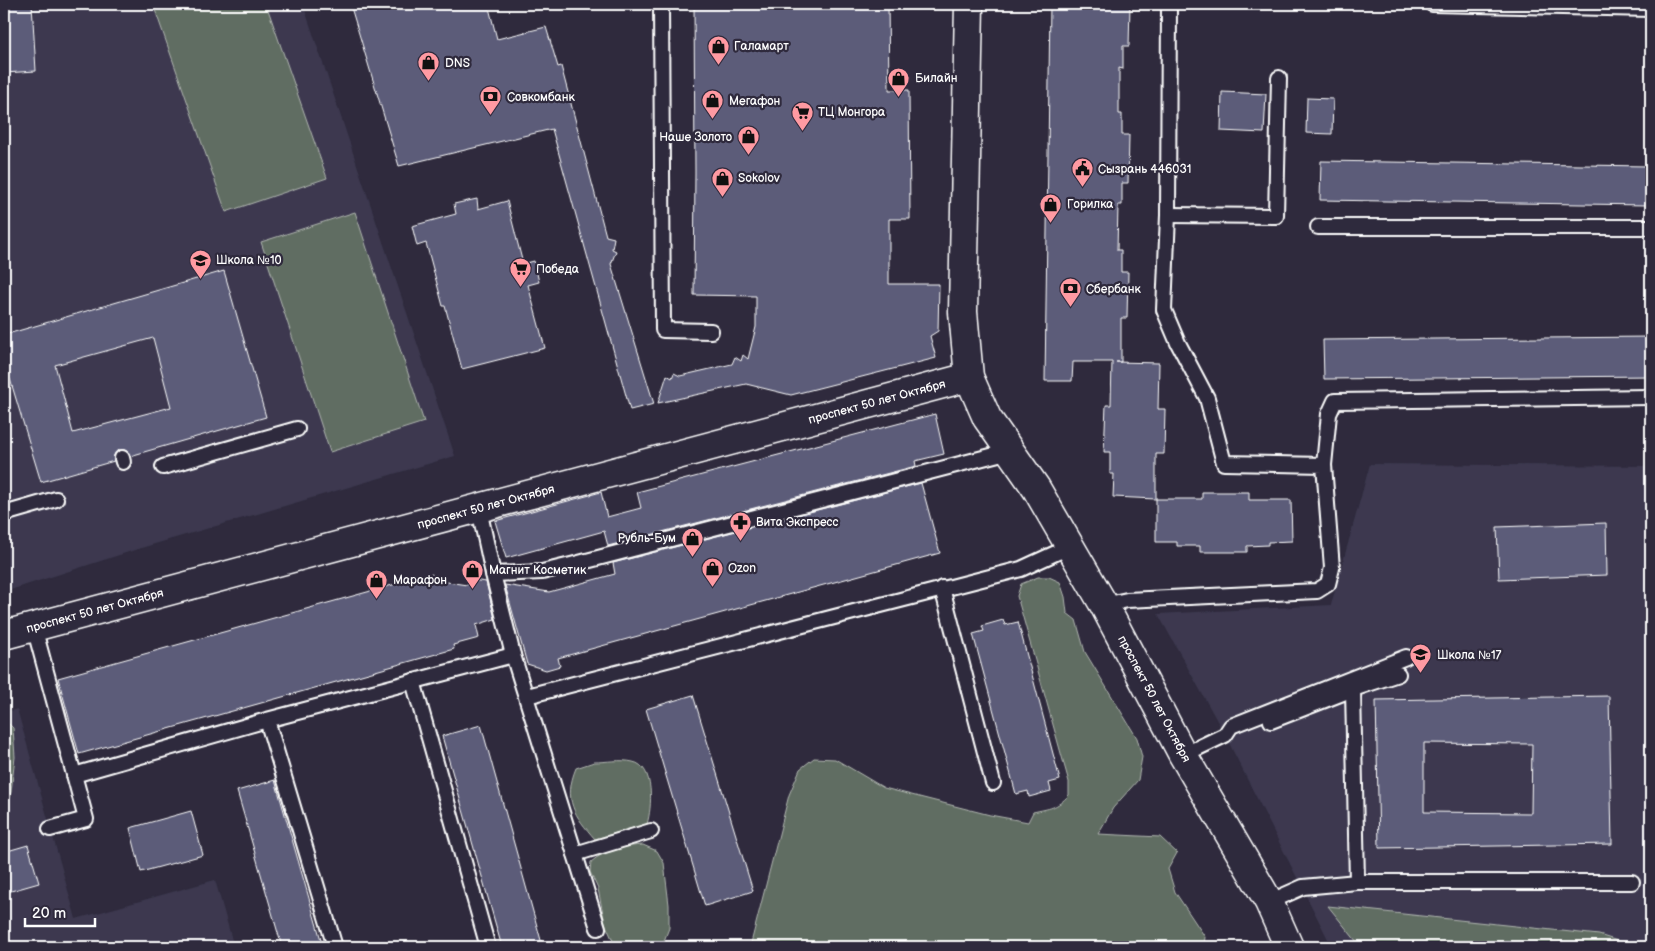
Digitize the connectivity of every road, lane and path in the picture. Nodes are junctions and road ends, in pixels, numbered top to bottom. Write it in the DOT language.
graph roads {
  1 [pos="661,4"];
  2 [pos="969,4"];
  3 [pos="1169,4"];
  4 [pos="1432,4"];
  5 [pos="1651,9"];
  6 [pos="1279,78"];
  7 [pos="1168,215"];
  8 [pos="1318,227"];
  9 [pos="1651,227"];
  10 [pos="711,331"];
  11 [pos="969,377"];
  12 [pos="1651,397"];
  13 [pos="297,429"];
  14 [pos="1010,451"];
  15 [pos="1324,465"];
  16 [pos="163,467"];
  17 [pos="56,499"];
  18 [pos="479,509"];
  19 [pos="4,514"];
  20 [pos="1071,546"];
  21 [pos="493,574"];
  22 [pos="942,588"];
  23 [pos="1104,605"];
  24 [pos="34,627"];
  25 [pos="4,635"];
  26 [pos="513,655"];
  27 [pos="1406,657"];
  28 [pos="1398,674"];
  29 [pos="413,681"];
  30 [pos="1354,683"];
  31 [pos="527,696"];
  32 [pos="267,720"];
  33 [pos="1183,755"];
  34 [pos="74,775"];
  35 [pos="993,784"];
  36 [pos="50,829"];
  37 [pos="651,830"];
  38 [pos="575,854"];
  39 [pos="1357,882"];
  40 [pos="1632,882"];
  41 [pos="1268,902"];
  42 [pos="598,928"];
  43 [pos="335,947"];
  44 [pos="488,947"];
  45 [pos="1290,947"];
  1 -- 10 [label="lane"];
  2 -- 11 [label="street, проспект 50 лет Октября"];
  3 -- 7 [label="lane"];
  4 -- 5 [label="lane"];
  6 -- 7 [label="lane"];
  7 -- 15 [label="lane"];
  8 -- 9 [label="lane"];
  11 -- 14 [label="street, проспект 50 лет Октября"];
  11 -- 18 [label="street, проспект 50 лет Октября"];
  12 -- 15 [label="lane"];
  13 -- 16 [label="lane"];
  14 -- 20 [label="street, проспект 50 лет Октября"];
  14 -- 21 [label="lane"];
  15 -- 23 [label="lane"];
  17 -- 19 [label="lane"];
  18 -- 21 [label="lane"];
  18 -- 24 [label="street, проспект 50 лет Октября"];
  20 -- 22 [label="lane"];
  20 -- 23 [label="street, проспект 50 лет Октября"];
  21 -- 26 [label="lane"];
  22 -- 31 [label="lane"];
  22 -- 35 [label="lane"];
  23 -- 33 [label="street, проспект 50 лет Октября"];
  24 -- 25 [label="street, проспект 50 лет Октября"];
  24 -- 34 [label="lane"];
  26 -- 29 [label="lane"];
  26 -- 31 [label="lane"];
  27 -- 30 [label="lane"];
  28 -- 30 [label="lane"];
  29 -- 32 [label="lane"];
  29 -- 44 [label="lane"];
  30 -- 33 [label="lane"];
  30 -- 39 [label="lane"];
  31 -- 38 [label="lane"];
  32 -- 34 [label="lane"];
  32 -- 43 [label="lane"];
  33 -- 41 [label="street, проспект 50 лет Октября"];
  34 -- 36 [label="lane"];
  37 -- 38 [label="lane"];
  38 -- 42 [label="lane"];
  39 -- 40 [label="lane"];
  39 -- 41 [label="lane"];
  41 -- 45 [label="street, проспект 50 лет Октября"];
}
